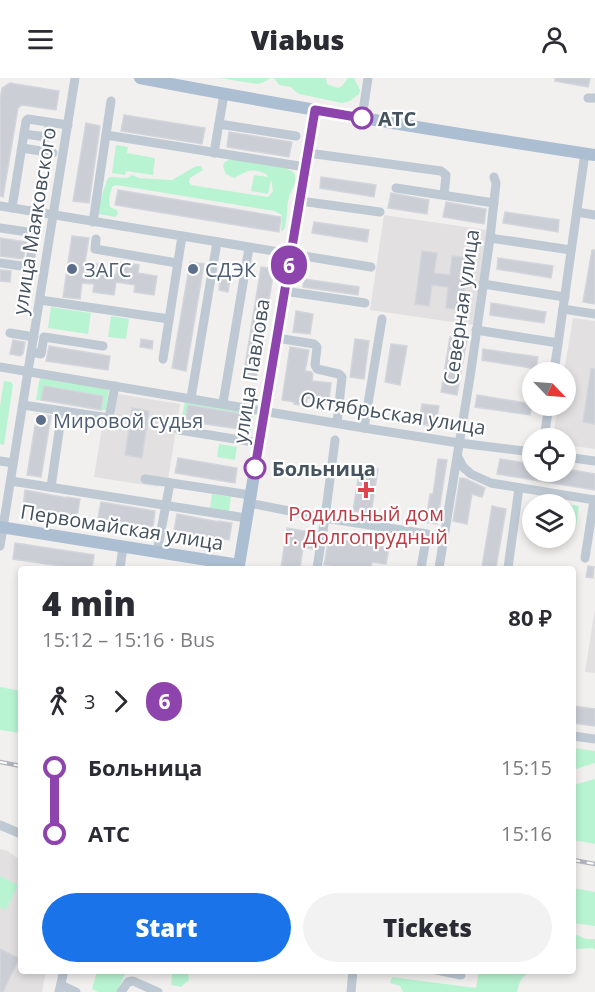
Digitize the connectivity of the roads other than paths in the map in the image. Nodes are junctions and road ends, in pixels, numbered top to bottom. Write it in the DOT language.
graph roads {
  1 [pos="75,78"];
  2 [pos="141,78"];
  3 [pos="368,78"];
  4 [pos="177,82"];
  5 [pos="224,94"];
  6 [pos="111,101"];
  7 [pos="315,110"];
  8 [pos="362,118"];
  9 [pos="50,123"];
  10 [pos="219,124"];
  11 [pos="68,125"];
  12 [pos="24,134"];
  13 [pos="106,135"];
  14 [pos="296,136"];
  15 [pos="22,148"];
  16 [pos="53,153"];
  17 [pos="214,153"];
  18 [pos="308,153"];
  19 [pos="590,154"];
  20 [pos="305,167"];
  21 [pos="494,177"];
  22 [pos="396,188"];
  23 [pos="444,195"];
  24 [pos="300,201"];
  25 [pos="494,203"];
  26 [pos="0,206"];
  27 [pos="12,208"];
  28 [pos="39,212"];
  29 [pos="380,212"];
  30 [pos="577,212"];
  31 [pos="595,214"];
  32 [pos="54,215"];
  33 [pos="93,222"];
  34 [pos="0,228"];
  35 [pos="35,234"];
  36 [pos="182,236"];
  37 [pos="490,238"];
  38 [pos="96,239"];
  39 [pos="217,242"];
  40 [pos="249,248"];
  41 [pos="572,250"];
  42 [pos="291,254"];
  43 [pos="0,263"];
  44 [pos="177,263"];
  45 [pos="371,267"];
  46 [pos="483,284"];
  47 [pos="284,291"];
  48 [pos="565,297"];
  49 [pos="40,300"];
  50 [pos="365,303"];
  51 [pos="563,309"];
  52 [pos="595,314"];
  53 [pos="169,319"];
  54 [pos="382,320"];
  55 [pos="476,330"];
  56 [pos="10,333"];
  57 [pos="34,337"];
  58 [pos="276,338"];
  59 [pos="558,343"];
  60 [pos="103,346"];
  61 [pos="32,352"];
  62 [pos="163,359"];
  63 [pos="555,362"];
  64 [pos="0,367"];
  65 [pos="28,372"];
  66 [pos="115,386"];
  67 [pos="191,398"];
  68 [pos="223,403"];
  69 [pos="23,405"];
  70 [pos="62,411"];
  71 [pos="264,411"];
  72 [pos="337,423"];
  73 [pos="364,428"];
  74 [pos="179,430"];
  75 [pos="335,440"];
  76 [pos="259,443"];
  77 [pos="459,443"];
  78 [pos="522,451"];
  79 [pos="458,457"];
  80 [pos="576,458"];
  81 [pos="595,460"];
  82 [pos="0,461"];
  83 [pos="13,463"];
  84 [pos="145,479"];
  85 [pos="10,481"];
  86 [pos="170,483"];
  87 [pos="51,488"];
  88 [pos="519,488"];
  89 [pos="250,499"];
  90 [pos="594,500"];
  91 [pos="166,506"];
  92 [pos="246,518"];
  93 [pos="325,518"];
  94 [pos="593,521"];
  95 [pos="2,527"];
  96 [pos="0,546"];
  97 [pos="123,547"];
  98 [pos="157,552"];
  99 [pos="585,558"];
  100 [pos="120,566"];
  101 [pos="233,566"];
  102 [pos="238,566"];
  103 [pos="317,566"];
  104 [pos="421,566"];
  105 [pos="439,566"];
  106 [pos="508,566"];
  107 [pos="576,736"];
  108 [pos="595,739"];
  109 [pos="0,825"];
  110 [pos="18,833"];
  111 [pos="63,974"];
  112 [pos="129,974"];
  113 [pos="353,974"];
  114 [pos="456,974"];
  115 [pos="461,975"];
  116 [pos="128,982"];
  117 [pos="60,989"];
  118 [pos="76,992"];
  119 [pos="122,992"];
  120 [pos="158,992"];
  121 [pos="351,992"];
  1 -- 11 [label="street, улица Маяковского"];
  2 -- 4 [label="main road"];
  3 -- 8 [label="street"];
  4 -- 5 [label="main road"];
  5 -- 7 [label="main road"];
  5 -- 10 [label="street"];
  6 -- 13 [label="street"];
  7 -- 8 [label="main road"];
  7 -- 18 [label="main road, улица Павлова"];
  8 -- 19 [label="main road"];
  9 -- 11 [label="street"];
  9 -- 12 [label="street"];
  9 -- 12 [label="street"];
  10 -- 14 [label="street"];
  10 -- 17 [label="street"];
  11 -- 32 [label="street, улица Маяковского"];
  12 -- 15 [label="street"];
  13 -- 17 [label="street"];
  13 -- 33 [label="street"];
  15 -- 16 [label="street"];
  15 -- 27 [label="street"];
  17 -- 20 [label="street"];
  18 -- 20 [label="main road, улица Павлова"];
  18 -- 23 [label="street"];
  19 -- 30 [label="street"];
  20 -- 24 [label="main road, улица Павлова"];
  21 -- 25 [label="street, Северная улица"];
  22 -- 23 [label="street"];
  23 -- 25 [label="street"];
  24 -- 29 [label="street"];
  24 -- 42 [label="main road, улица Павлова"];
  25 -- 37 [label="street, Северная улица"];
  26 -- 27 [label="street"];
  27 -- 28 [label="street"];
  28 -- 32 [label="street"];
  28 -- 35 [label="street"];
  30 -- 31 [label="street"];
  30 -- 41 [label="street"];
  32 -- 33 [label="street"];
  32 -- 49 [label="street, улица Маяковского"];
  33 -- 36 [label="street"];
  34 -- 35 [label="street"];
  35 -- 43 [label="street"];
  36 -- 39 [label="street"];
  36 -- 44 [label="street"];
  37 -- 41 [label="street"];
  37 -- 46 [label="street, Северная улица"];
  38 -- 44 [label="street"];
  39 -- 40 [label="street"];
  39 -- 67 [label="street"];
  40 -- 42 [label="street"];
  40 -- 68 [label="street"];
  41 -- 48 [label="street"];
  42 -- 45 [label="street"];
  42 -- 47 [label="main road, улица Павлова"];
  44 -- 53 [label="street"];
  46 -- 48 [label="street"];
  46 -- 55 [label="street, Северная улица"];
  47 -- 50 [label="street"];
  47 -- 58 [label="main road, улица Павлова"];
  48 -- 51 [label="street"];
  49 -- 53 [label="street"];
  49 -- 57 [label="street, улица Маяковского"];
  51 -- 52 [label="street"];
  51 -- 59 [label="street"];
  53 -- 62 [label="street"];
  54 -- 73 [label="street"];
  55 -- 59 [label="street"];
  55 -- 77 [label="street, Северная улица"];
  56 -- 57 [label="street"];
  57 -- 61 [label="street, улица Маяковского"];
  58 -- 71 [label="main road, улица Павлова"];
  58 -- 72 [label="street"];
  59 -- 63 [label="street"];
  60 -- 61 [label="street"];
  61 -- 65 [label="street, улица Маяковского"];
  64 -- 65 [label="street, Октябрьская улица"];
  65 -- 66 [label="street, Октябрьская улица"];
  65 -- 69 [label="street, улица Маяковского"];
  66 -- 67 [label="street, Октябрьская улица"];
  66 -- 70 [label="street"];
  67 -- 68 [label="street, Октябрьская улица"];
  68 -- 71 [label="street, Октябрьская улица"];
  69 -- 70 [label="street"];
  69 -- 83 [label="street, улица Маяковского"];
  70 -- 87 [label="street"];
  71 -- 72 [label="street, Октябрьская улица"];
  71 -- 76 [label="main road, улица Павлова"];
  72 -- 73 [label="street, Октябрьская улица"];
  73 -- 77 [label="street, Октябрьская улица"];
  74 -- 76 [label="street"];
  75 -- 93 [label="street"];
  76 -- 89 [label="main road, улица Павлова"];
  77 -- 78 [label="street, Октябрьская улица"];
  77 -- 79 [label="street, Северная улица"];
  79 -- 88 [label="street"];
  79 -- 105 [label="street, Северная улица"];
  80 -- 81 [label="street"];
  82 -- 83 [label="street"];
  83 -- 85 [label="street, улица Маяковского"];
  84 -- 86 [label="street"];
  85 -- 87 [label="street"];
  85 -- 95 [label="street, улица Маяковского"];
  86 -- 89 [label="street"];
  86 -- 91 [label="street"];
  87 -- 91 [label="street"];
  88 -- 90 [label="street"];
  88 -- 106 [label="street"];
  89 -- 92 [label="main road, улица Павлова"];
  89 -- 93 [label="street"];
  90 -- 94 [label="street"];
  91 -- 92 [label="street"];
  91 -- 98 [label="street"];
  92 -- 102 [label="main road, улица Павлова"];
  93 -- 103 [label="street"];
  93 -- 104 [label="street"];
  94 -- 99 [label="street"];
  95 -- 96 [label="street, улица Маяковского"];
  95 -- 97 [label="main road, Первомайская улица"];
  97 -- 98 [label="main road, Первомайская улица"];
  97 -- 100 [label="street"];
  98 -- 101 [label="main road, Первомайская улица"];
  107 -- 108 [label="street"];
  109 -- 110 [label="street"];
  111 -- 117 [label="street"];
  112 -- 116 [label="street"];
  113 -- 121 [label="street"];
  114 -- 115 [label="street"];
  116 -- 119 [label="street"];
  116 -- 120 [label="street"];
  117 -- 118 [label="street"];
}
